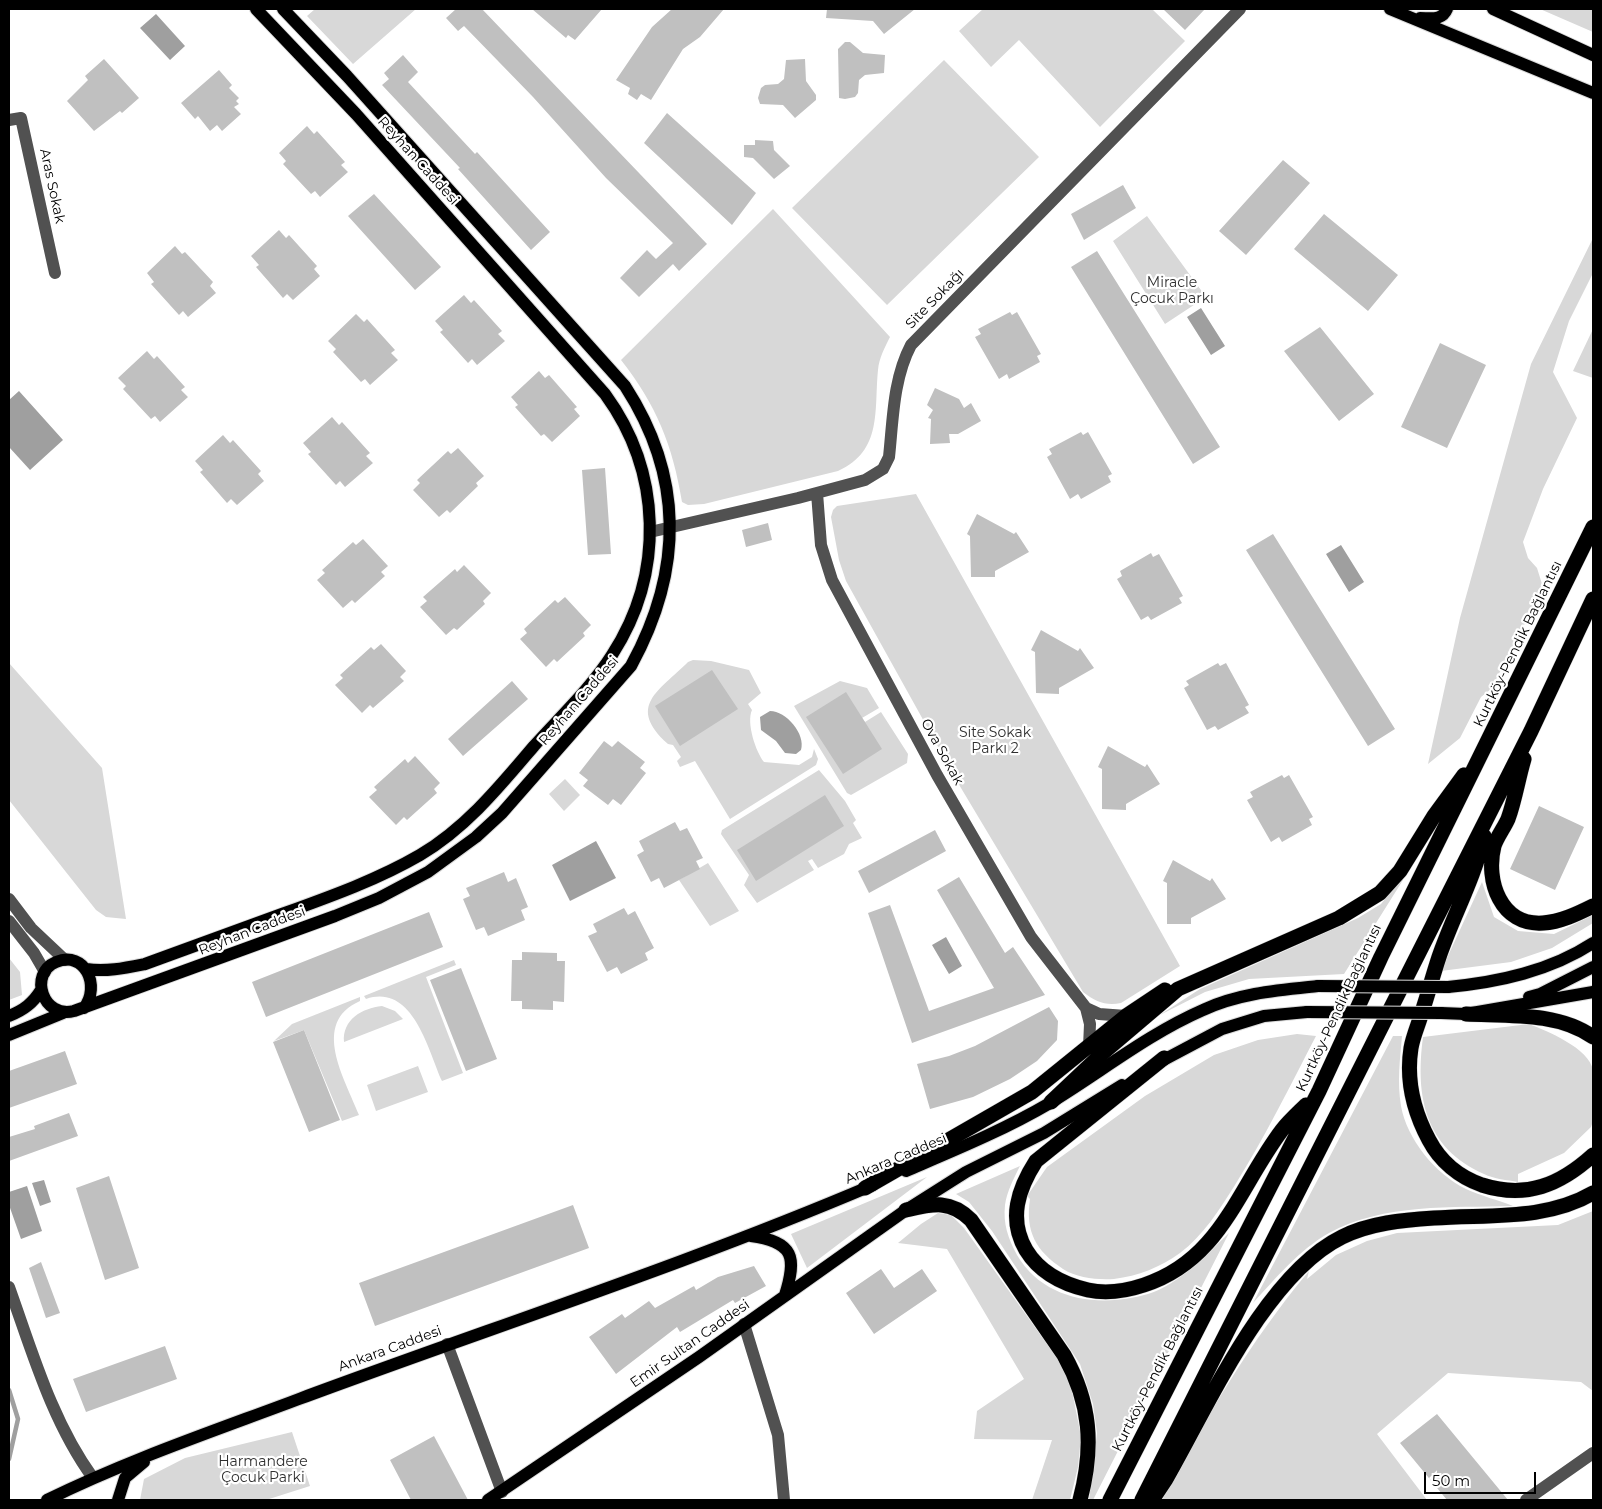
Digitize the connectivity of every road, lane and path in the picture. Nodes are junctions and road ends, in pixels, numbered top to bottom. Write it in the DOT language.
graph roads {
  1 [pos="256,9"];
  2 [pos="284,9"];
  3 [pos="1240,9"];
  4 [pos="1390,9"];
  5 [pos="1447,9"];
  6 [pos="1492,9"];
  7 [pos="1412,18"];
  8 [pos="1593,55"];
  9 [pos="1593,93"];
  10 [pos="9,120"];
  11 [pos="55,273"];
  12 [pos="570,322"];
  13 [pos="553,336"];
  14 [pos="818,493"];
  15 [pos="1593,527"];
  16 [pos="671,528"];
  17 [pos="650,532"];
  18 [pos="1593,599"];
  19 [pos="1531,731"];
  20 [pos="1491,738"];
  21 [pos="502,782"];
  22 [pos="517,795"];
  23 [pos="1489,812"];
  24 [pos="9,899"];
  25 [pos="1593,900"];
  26 [pos="1593,906"];
  27 [pos="9,921"];
  28 [pos="1526,922"];
  29 [pos="1287,941"];
  30 [pos="1593,943"];
  31 [pos="65,960"];
  32 [pos="1593,967"];
  33 [pos="86,969"];
  34 [pos="45,972"];
  35 [pos="41,990"];
  36 [pos="1593,992"];
  37 [pos="84,1008"];
  38 [pos="1086,1008"];
  39 [pos="63,1013"];
  40 [pos="1466,1014"];
  41 [pos="9,1016"];
  42 [pos="1126,1016"];
  43 [pos="9,1035"];
  44 [pos="1593,1037"];
  45 [pos="1089,1047"];
  46 [pos="1164,1058"];
  47 [pos="1319,1091"];
  48 [pos="1051,1102"];
  49 [pos="1593,1156"];
  50 [pos="865,1188"];
  51 [pos="1593,1193"];
  52 [pos="906,1210"];
  53 [pos="748,1236"];
  54 [pos="9,1287"];
  55 [pos="785,1295"];
  56 [pos="744,1324"];
  57 [pos="447,1344"];
  58 [pos="163,1450"];
  59 [pos="1593,1452"];
  60 [pos="93,1478"];
  61 [pos="502,1492"];
  62 [pos="47,1500"];
  63 [pos="118,1500"];
  64 [pos="488,1500"];
  65 [pos="784,1500"];
  66 [pos="1080,1500"];
  67 [pos="1110,1500"];
  68 [pos="1142,1500"];
  69 [pos="1152,1500"];
  70 [pos="1526,1500"];
  1 -- 13 [label="main road, Reyhan Caddesi"];
  2 -- 12 [label="main road, Reyhan Caddesi"];
  3 -- 14 [label="street, Site Sokağı"];
  4 -- 7 [label="main road"];
  5 -- 7 [label="main road"];
  6 -- 8 [label="main road"];
  7 -- 9 [label="main road"];
  10 -- 11 [label="street, Aras Sokak"];
  12 -- 13 [label="main road"];
  12 -- 16 [label="main road, Reyhan Caddesi"];
  13 -- 17 [label="main road, Reyhan Caddesi"];
  14 -- 16 [label="street, Site Sokağı"];
  14 -- 38 [label="street, Ova Sokak"];
  15 -- 20 [label="highway, Kurtköy-Pendik Bağlantısı"];
  16 -- 17 [label="street, Site Sokağı"];
  16 -- 22 [label="main road, Reyhan Caddesi"];
  17 -- 21 [label="main road, Reyhan Caddesi"];
  18 -- 19 [label="highway"];
  19 -- 23 [label="highway"];
  19 -- 28 [label="highway"];
  20 -- 29 [label="highway"];
  20 -- 47 [label="highway, Kurtköy-Pendik Bağlantısı"];
  21 -- 22 [label="main road"];
  21 -- 33 [label="main road, Reyhan Caddesi"];
  22 -- 37 [label="main road, Reyhan Caddesi"];
  23 -- 49 [label="highway"];
  23 -- 68 [label="highway"];
  24 -- 31 [label="street"];
  25 -- 28 [label="highway"];
  26 -- 28 [label="highway"];
  27 -- 34 [label="street"];
  29 -- 42 [label="highway"];
  29 -- 48 [label="highway"];
  30 -- 48 [label="main road, Ankara Caddesi, bridge"];
  31 -- 33 [label="main road"];
  31 -- 34 [label="main road"];
  32 -- 40 [label="main road"];
  33 -- 37 [label="main road"];
  34 -- 35 [label="main road"];
  35 -- 39 [label="main road"];
  35 -- 41 [label="main road"];
  36 -- 40 [label="main road"];
  37 -- 39 [label="main road"];
  38 -- 42 [label="street"];
  38 -- 45 [label="street, Ova Sokak"];
  39 -- 43 [label="main road"];
  40 -- 44 [label="highway"];
  40 -- 46 [label="main road, Emir Sultan Caddesi, bridge"];
  42 -- 45 [label="highway"];
  45 -- 50 [label="highway"];
  46 -- 47 [label="highway"];
  46 -- 52 [label="main road, Emir Sultan Caddesi"];
  47 -- 67 [label="highway, Kurtköy-Pendik Bağlantısı"];
  48 -- 50 [label="main road, Ankara Caddesi"];
  50 -- 53 [label="main road, Ankara Caddesi"];
  51 -- 69 [label="highway"];
  52 -- 55 [label="main road, Emir Sultan Caddesi"];
  52 -- 66 [label="highway"];
  53 -- 55 [label="main road, Ankara Caddesi"];
  53 -- 57 [label="main road, Ankara Caddesi"];
  54 -- 60 [label="street"];
  55 -- 56 [label="main road, Emir Sultan Caddesi"];
  56 -- 61 [label="main road, Emir Sultan Caddesi"];
  56 -- 65 [label="street"];
  57 -- 58 [label="main road, Ankara Caddesi"];
  57 -- 61 [label="street"];
  58 -- 60 [label="main road, Ankara Caddesi"];
  58 -- 63 [label="main road"];
  59 -- 70 [label="street"];
  60 -- 62 [label="main road, Ankara Caddesi"];
  61 -- 64 [label="main road, Emir Sultan Caddesi"];
}
